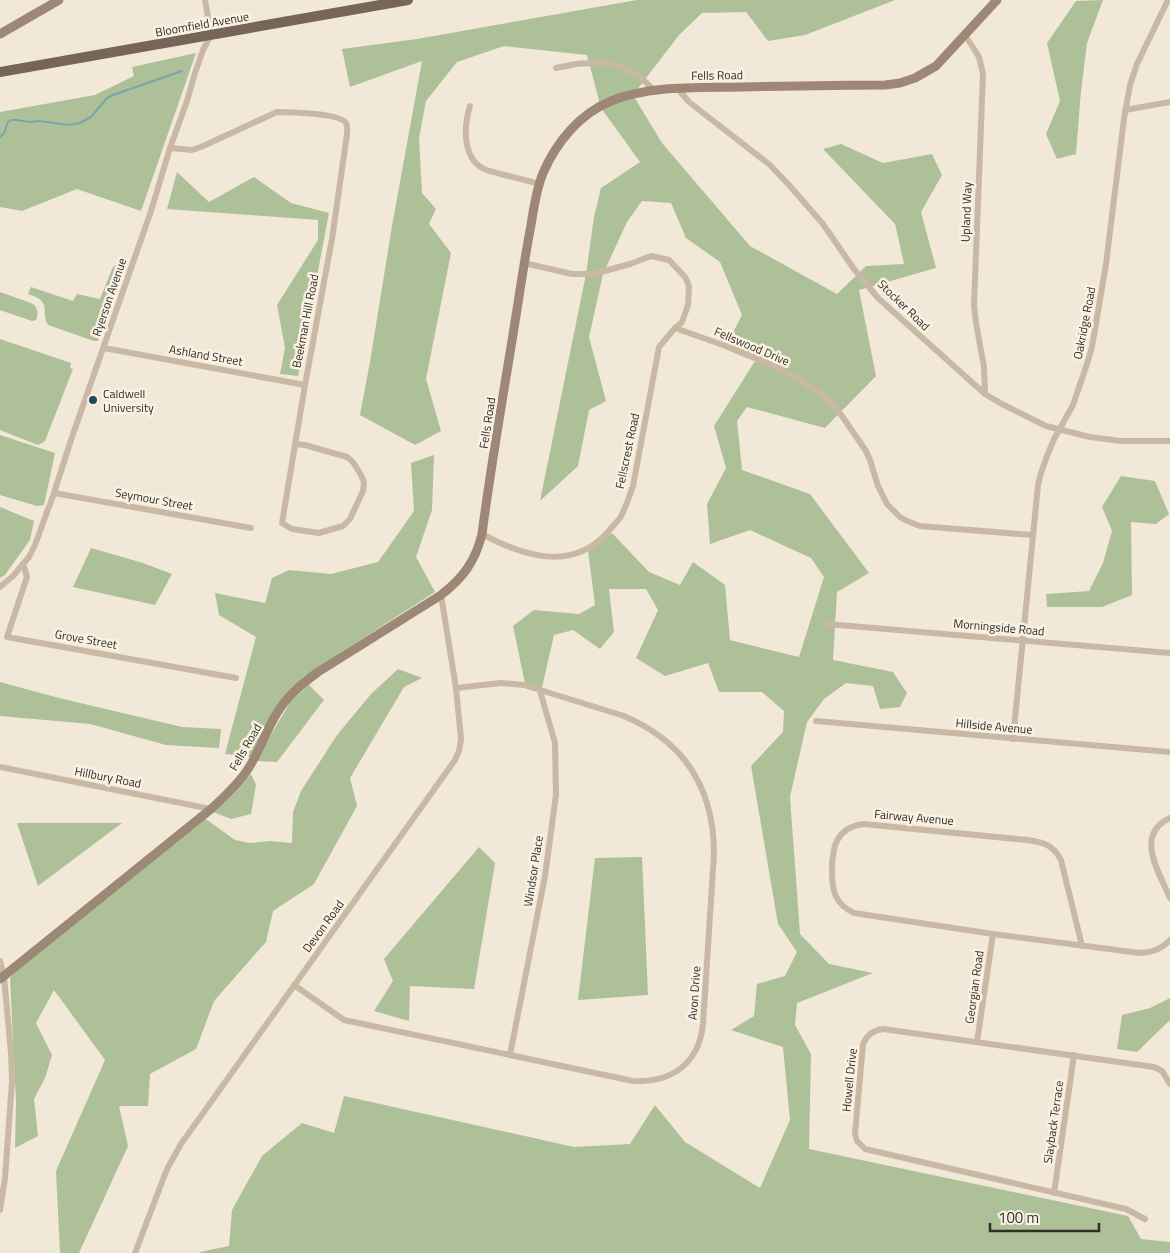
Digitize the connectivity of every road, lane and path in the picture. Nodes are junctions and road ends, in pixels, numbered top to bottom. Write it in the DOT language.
graph roads {
  1 [pos="59,0"];
  2 [pos="205,0"];
  3 [pos="408,0"];
  4 [pos="997,0"];
  5 [pos="1168,0"];
  6 [pos="0,34"];
  7 [pos="211,35"];
  8 [pos="965,35"];
  9 [pos="556,68"];
  10 [pos="0,72"];
  11 [pos="678,89"];
  12 [pos="654,90"];
  13 [pos="1170,102"];
  14 [pos="470,106"];
  15 [pos="1125,110"];
  16 [pos="170,148"];
  17 [pos="538,184"];
  18 [pos="524,263"];
  19 [pos="675,328"];
  20 [pos="104,348"];
  21 [pos="305,385"];
  22 [pos="985,394"];
  23 [pos="1060,429"];
  24 [pos="1170,441"];
  25 [pos="294,444"];
  26 [pos="54,493"];
  27 [pos="251,528"];
  28 [pos="482,534"];
  29 [pos="1032,535"];
  30 [pos="23,564"];
  31 [pos="0,587"];
  32 [pos="440,596"];
  33 [pos="827,624"];
  34 [pos="1022,641"];
  35 [pos="1170,653"];
  36 [pos="236,678"];
  37 [pos="456,688"];
  38 [pos="540,691"];
  39 [pos="816,721"];
  40 [pos="1013,739"];
  41 [pos="1170,752"];
  42 [pos="0,767"];
  43 [pos="211,809"];
  44 [pos="1170,818"];
  45 [pos="1170,898"];
  46 [pos="993,934"];
  47 [pos="1170,940"];
  48 [pos="1082,946"];
  49 [pos="0,961"];
  50 [pos="2,977"];
  51 [pos="294,985"];
  52 [pos="977,1042"];
  53 [pos="510,1055"];
  54 [pos="1074,1055"];
  55 [pos="1170,1084"];
  56 [pos="1054,1193"];
  57 [pos="0,1210"];
  58 [pos="1145,1219"];
  59 [pos="135,1253"];
  1 -- 6 [label="street"];
  2 -- 7 [label="street"];
  3 -- 7 [label="main road, Bloomfield Avenue"];
  4 -- 8 [label="street, Fells Road"];
  5 -- 15 [label="street, Oakridge Road"];
  7 -- 10 [label="main road, Bloomfield Avenue"];
  7 -- 16 [label="street, Ryerson Avenue"];
  8 -- 11 [label="street, Fells Road"];
  8 -- 22 [label="street, Upland Way"];
  9 -- 12 [label="street"];
  11 -- 12 [label="street, Fells Road"];
  11 -- 22 [label="street, Stocker Road"];
  12 -- 17 [label="street, Fells Road"];
  13 -- 15 [label="street"];
  14 -- 17 [label="street"];
  15 -- 23 [label="street, Oakridge Road"];
  16 -- 20 [label="street, Ryerson Avenue"];
  16 -- 21 [label="street, Beekman Hill Road"];
  17 -- 18 [label="street, Fells Road"];
  18 -- 19 [label="street"];
  18 -- 28 [label="street, Fells Road"];
  19 -- 28 [label="street, Fellscrest Road"];
  19 -- 29 [label="street, Fellswood Drive"];
  20 -- 21 [label="street, Ashland Street"];
  20 -- 26 [label="street, Ryerson Avenue"];
  21 -- 25 [label="street, Beekman Hill Road"];
  22 -- 23 [label="street, Stocker Road"];
  23 -- 24 [label="street, Stocker Road"];
  23 -- 29 [label="street, Oakridge Road"];
  25 -- 25 [label="street, Beekman Hill Road"];
  26 -- 27 [label="street, Seymour Street"];
  26 -- 30 [label="street, Ryerson Avenue"];
  28 -- 32 [label="street, Fells Road"];
  29 -- 34 [label="street, Oakridge Road"];
  30 -- 31 [label="street, Ryerson Avenue"];
  30 -- 36 [label="street, Grove Street"];
  32 -- 37 [label="street, Devon Road"];
  32 -- 43 [label="street, Fells Road"];
  33 -- 34 [label="street, Morningside Road"];
  34 -- 35 [label="street, Morningside Road"];
  34 -- 40 [label="street, Oakridge Road"];
  37 -- 38 [label="street, Avon Drive"];
  37 -- 51 [label="street, Devon Road"];
  38 -- 53 [label="street, Windsor Place"];
  38 -- 53 [label="street, Avon Drive"];
  39 -- 40 [label="street, Hillside Avenue"];
  40 -- 41 [label="street, Hillside Avenue"];
  42 -- 43 [label="street, Hillbury Road"];
  43 -- 50 [label="street, Fells Road"];
  44 -- 45 [label="street"];
  46 -- 48 [label="street, Fairway Avenue"];
  46 -- 48 [label="street, Fairway Avenue"];
  46 -- 52 [label="street, Georgian Road"];
  47 -- 48 [label="street, Fairway Avenue"];
  49 -- 50 [label="street"];
  50 -- 57 [label="street"];
  51 -- 53 [label="street, Avon Drive"];
  51 -- 59 [label="street, Devon Road"];
  52 -- 54 [label="street, Howell Drive"];
  52 -- 56 [label="street, Howell Drive"];
  54 -- 55 [label="street, Howell Drive"];
  54 -- 56 [label="street, Slayback Terrace"];
  56 -- 58 [label="street, Howell Drive"];
}
